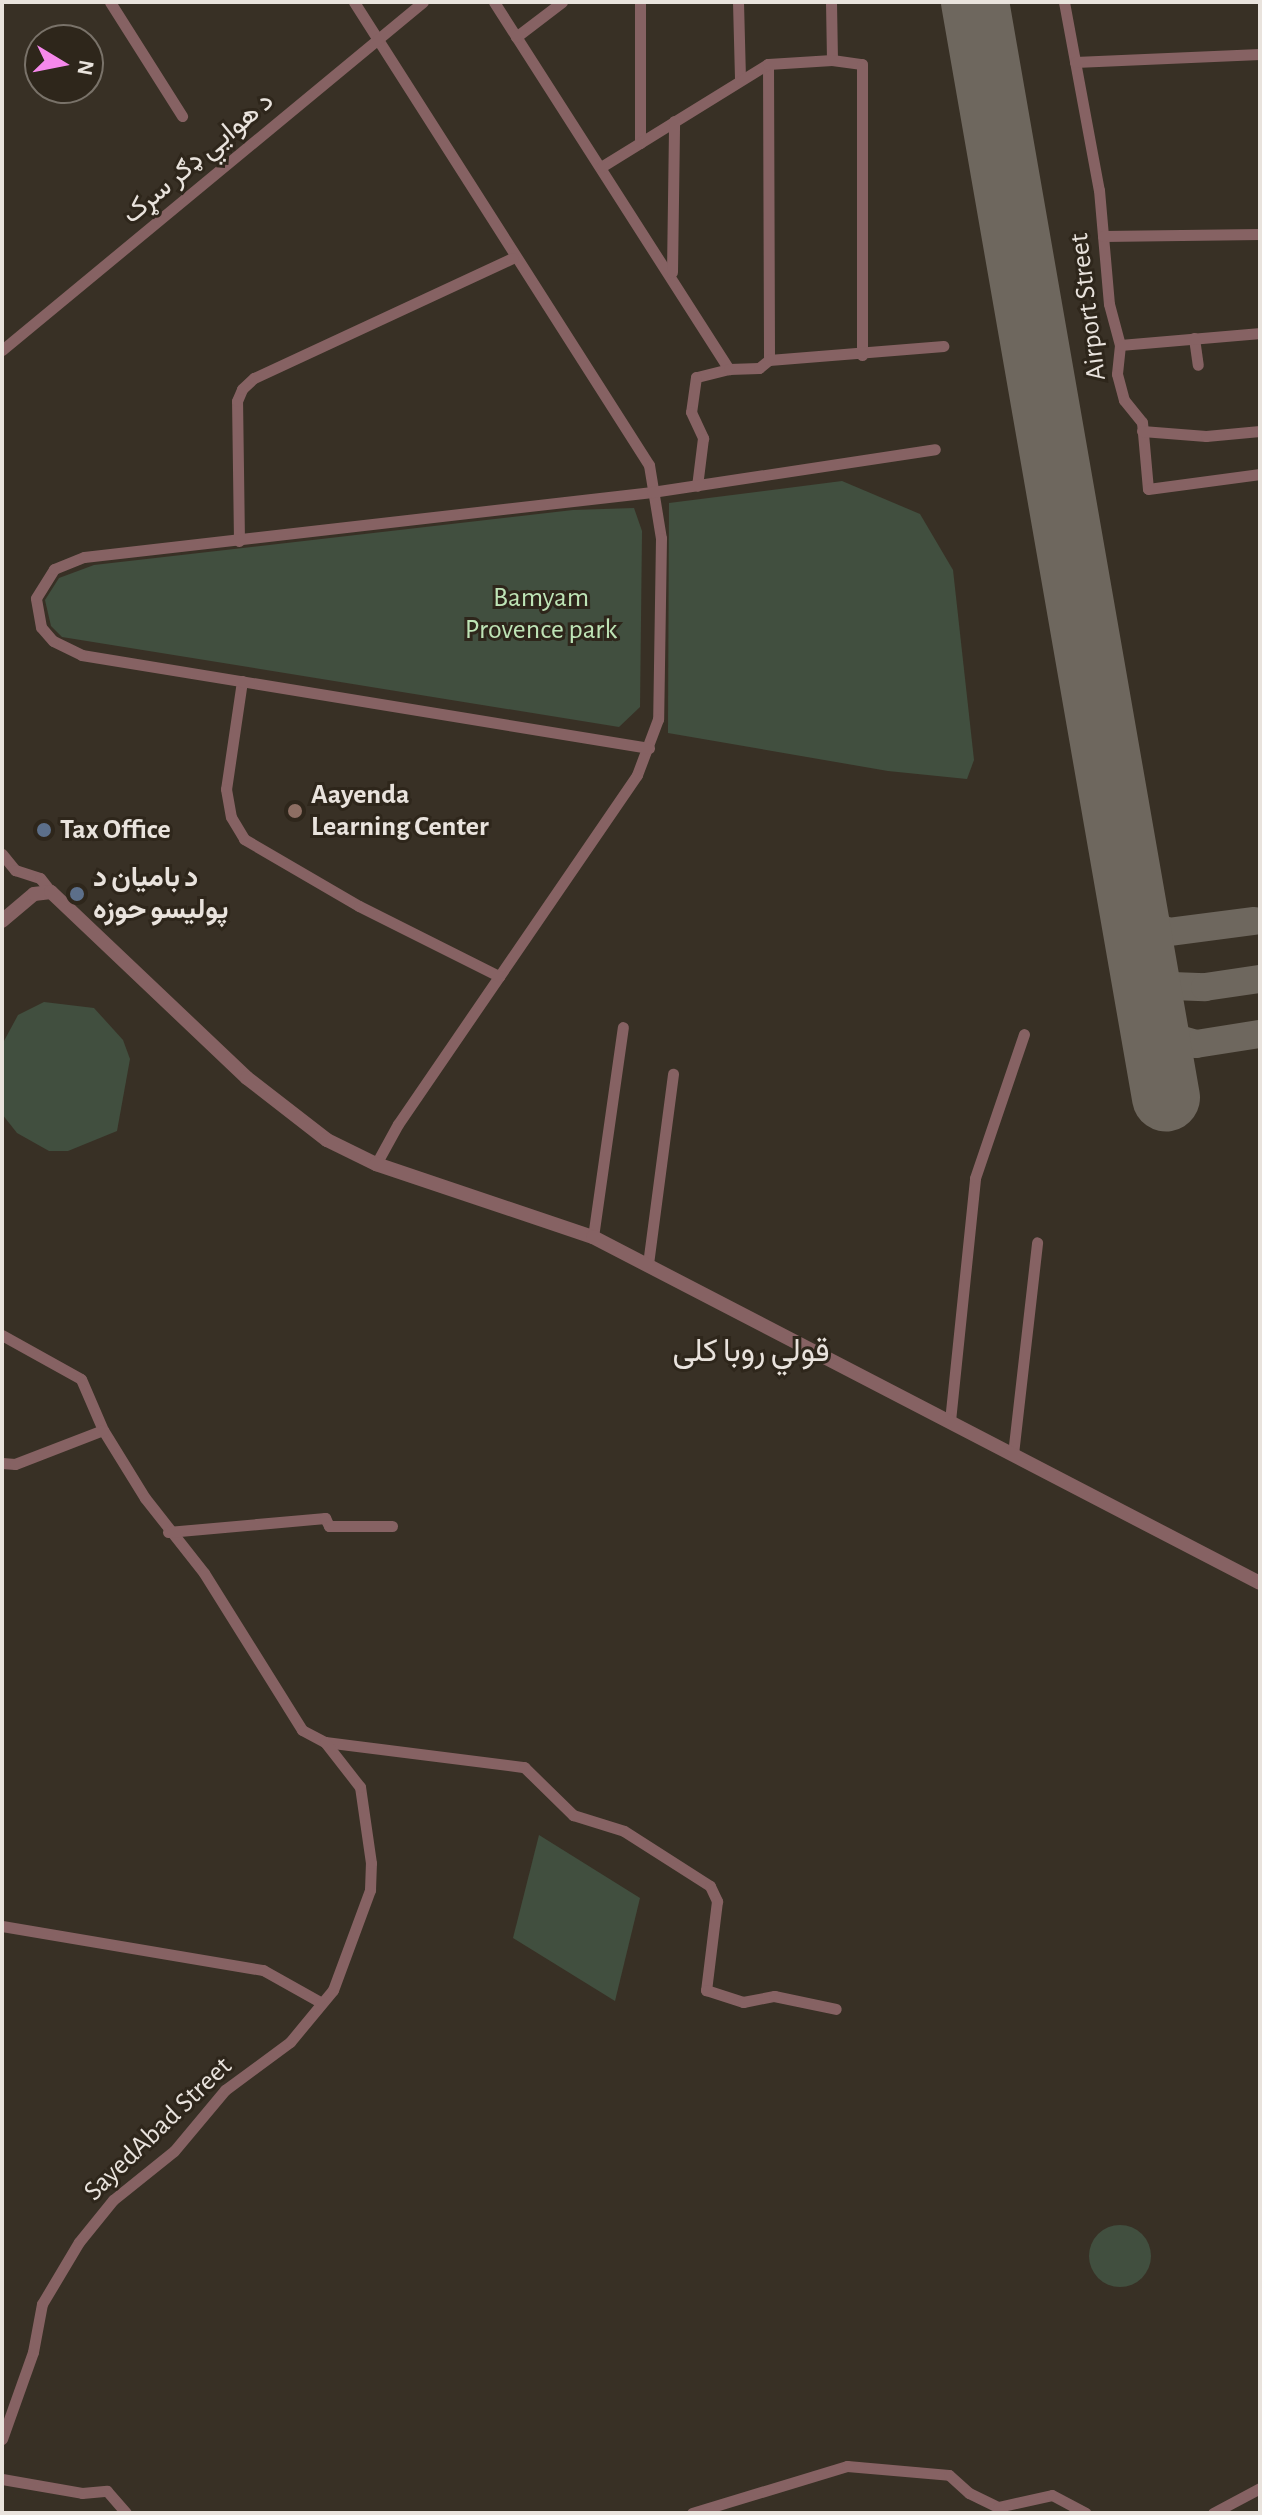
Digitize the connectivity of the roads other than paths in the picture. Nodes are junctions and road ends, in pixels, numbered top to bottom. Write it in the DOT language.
graph roads {
  1 [pos="110,2"];
  2 [pos="354,2"];
  3 [pos="423,2"];
  4 [pos="494,2"];
  5 [pos="562,2"];
  6 [pos="640,2"];
  7 [pos="738,2"];
  8 [pos="831,2"];
  9 [pos="1064,2"];
  10 [pos="516,37"];
  11 [pos="378,39"];
  12 [pos="1260,54"];
  13 [pos="832,60"];
  14 [pos="1075,62"];
  15 [pos="768,64"];
  16 [pos="740,79"];
  17 [pos="182,116"];
  18 [pos="674,121"];
  19 [pos="640,143"];
  20 [pos="601,167"];
  21 [pos="1260,234"];
  22 [pos="1103,236"];
  23 [pos="512,258"];
  24 [pos="672,272"];
  25 [pos="1260,333"];
  26 [pos="1194,338"];
  27 [pos="1120,345"];
  28 [pos="943,346"];
  29 [pos="2,350"];
  30 [pos="862,355"];
  31 [pos="769,360"];
  32 [pos="1198,365"];
  33 [pos="729,369"];
  34 [pos="1142,431"];
  35 [pos="1260,431"];
  36 [pos="935,449"];
  37 [pos="1260,474"];
  38 [pos="697,486"];
  39 [pos="652,492"];
  40 [pos="239,541"];
  41 [pos="242,681"];
  42 [pos="649,748"];
  43 [pos="2,854"];
  44 [pos="51,892"];
  45 [pos="2,921"];
  46 [pos="499,976"];
  47 [pos="623,1027"];
  48 [pos="1024,1034"];
  49 [pos="673,1074"];
  50 [pos="376,1164"];
  51 [pos="593,1237"];
  52 [pos="1037,1242"];
  53 [pos="648,1264"];
  54 [pos="2,1335"];
  55 [pos="950,1421"];
  56 [pos="103,1430"];
  57 [pos="1013,1454"];
  58 [pos="2,1463"];
  59 [pos="392,1526"];
  60 [pos="168,1532"];
  61 [pos="1260,1583"];
  62 [pos="325,1742"];
  63 [pos="2,1926"];
  64 [pos="320,2002"];
  65 [pos="836,2009"];
  66 [pos="2,2439"];
  67 [pos="2,2479"];
  68 [pos="1260,2488"];
  69 [pos="126,2513"];
  70 [pos="692,2513"];
  71 [pos="1086,2513"];
  72 [pos="1213,2513"];
  1 -- 17 [label="street"];
  2 -- 11 [label="street"];
  3 -- 11 [label="street, د هوايي ډګر سړک"];
  4 -- 10 [label="street"];
  5 -- 10 [label="street"];
  6 -- 19 [label="street"];
  7 -- 16 [label="street"];
  8 -- 13 [label="street"];
  9 -- 14 [label="street, Airport Street"];
  10 -- 20 [label="street"];
  11 -- 23 [label="street"];
  11 -- 29 [label="street, د هوايي ډګر سړک"];
  12 -- 14 [label="street"];
  13 -- 15 [label="street"];
  13 -- 30 [label="street"];
  14 -- 22 [label="street, Airport Street"];
  15 -- 16 [label="street"];
  15 -- 31 [label="street"];
  16 -- 18 [label="street"];
  18 -- 19 [label="street"];
  18 -- 24 [label="street"];
  19 -- 20 [label="street"];
  20 -- 24 [label="street"];
  21 -- 22 [label="street"];
  22 -- 27 [label="street, Airport Street"];
  23 -- 39 [label="street"];
  23 -- 40 [label="street"];
  24 -- 33 [label="street"];
  25 -- 26 [label="street"];
  26 -- 27 [label="street"];
  26 -- 32 [label="street"];
  27 -- 34 [label="street, Airport Street"];
  28 -- 30 [label="street"];
  30 -- 31 [label="street"];
  31 -- 33 [label="street"];
  33 -- 38 [label="street"];
  34 -- 35 [label="street"];
  34 -- 37 [label="street, Airport Street"];
  36 -- 38 [label="street"];
  38 -- 39 [label="street"];
  39 -- 40 [label="street"];
  39 -- 42 [label="street"];
  40 -- 41 [label="street"];
  41 -- 42 [label="street"];
  41 -- 46 [label="street"];
  42 -- 46 [label="street"];
  43 -- 44 [label="street"];
  44 -- 45 [label="street"];
  44 -- 50 [label="street"];
  46 -- 50 [label="street"];
  47 -- 51 [label="street"];
  48 -- 55 [label="street"];
  49 -- 53 [label="street"];
  50 -- 51 [label="street"];
  51 -- 53 [label="street"];
  52 -- 57 [label="street"];
  53 -- 55 [label="street"];
  54 -- 56 [label="street, SayedAbad Street"];
  55 -- 57 [label="street"];
  56 -- 58 [label="street"];
  56 -- 60 [label="street, SayedAbad Street"];
  57 -- 61 [label="street"];
  59 -- 60 [label="street"];
  60 -- 62 [label="street, SayedAbad Street"];
  62 -- 64 [label="street, SayedAbad Street"];
  62 -- 65 [label="street"];
  63 -- 64 [label="street"];
  64 -- 66 [label="street, SayedAbad Street"];
  67 -- 69 [label="street"];
  68 -- 72 [label="street"];
  70 -- 71 [label="street"];
}
